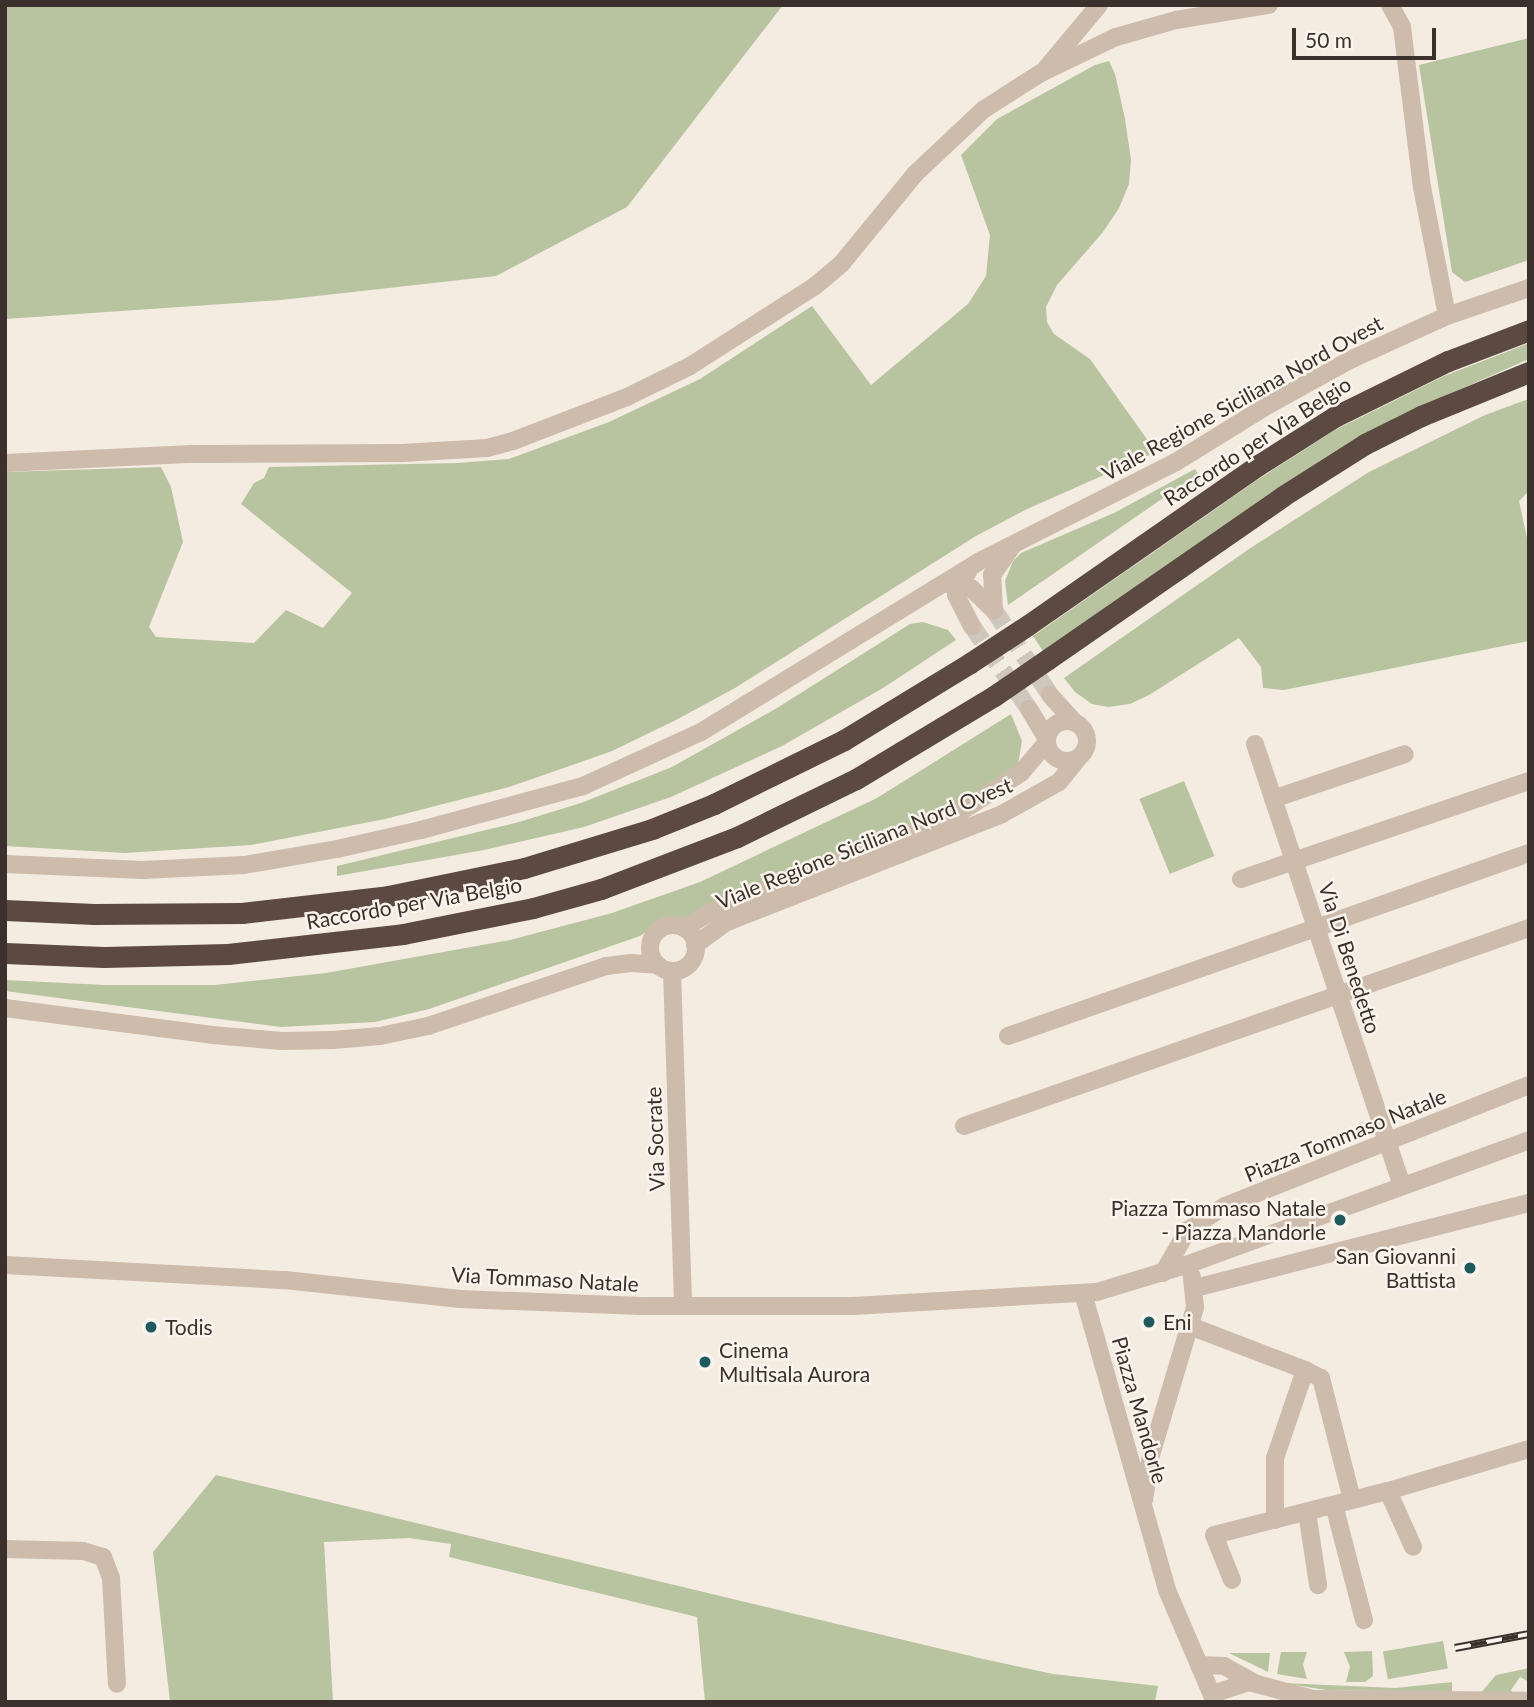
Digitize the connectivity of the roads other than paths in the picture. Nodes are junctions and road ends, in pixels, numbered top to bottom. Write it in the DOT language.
graph roads {
  1 [pos="1099,5"];
  2 [pos="1269,5"];
  3 [pos="1390,5"];
  4 [pos="1043,72"];
  5 [pos="1529,288"];
  6 [pos="1447,316"];
  7 [pos="1529,330"];
  8 [pos="1529,372"];
  9 [pos="5,463"];
  10 [pos="1019,539"];
  11 [pos="978,562"];
  12 [pos="958,584"];
  13 [pos="930,591"];
  14 [pos="972,626"];
  15 [pos="1051,695"];
  16 [pos="1029,709"];
  17 [pos="1075,723"];
  18 [pos="1047,741"];
  19 [pos="1255,744"];
  20 [pos="1405,754"];
  21 [pos="1082,755"];
  22 [pos="1529,781"];
  23 [pos="1273,799"];
  24 [pos="1529,853"];
  25 [pos="1295,862"];
  26 [pos="5,864"];
  27 [pos="1241,879"];
  28 [pos="5,910"];
  29 [pos="1529,928"];
  30 [pos="684,929"];
  31 [pos="1317,929"];
  32 [pos="695,945"];
  33 [pos="5,953"];
  34 [pos="665,968"];
  35 [pos="1338,994"];
  36 [pos="5,1008"];
  37 [pos="1008,1037"];
  38 [pos="1529,1085"];
  39 [pos="964,1126"];
  40 [pos="1529,1140"];
  41 [pos="1388,1143"];
  42 [pos="1402,1186"];
  43 [pos="1529,1203"];
  44 [pos="1189,1264"];
  45 [pos="5,1265"];
  46 [pos="1163,1273"];
  47 [pos="1195,1288"];
  48 [pos="1083,1293"];
  49 [pos="683,1305"];
  50 [pos="1190,1326"];
  51 [pos="1305,1370"];
  52 [pos="1529,1449"];
  53 [pos="1388,1491"];
  54 [pos="1352,1500"];
  55 [pos="1143,1503"];
  56 [pos="1334,1505"];
  57 [pos="1307,1512"];
  58 [pos="1275,1520"];
  59 [pos="1413,1547"];
  60 [pos="5,1549"];
  61 [pos="1232,1580"];
  62 [pos="1318,1585"];
  63 [pos="1364,1620"];
  64 [pos="1199,1665"];
  65 [pos="1256,1684"];
  66 [pos="117,1685"];
  67 [pos="1214,1698"];
  68 [pos="1322,1701"];
  69 [pos="1529,1701"];
  1 -- 4 [label="street"];
  2 -- 4 [label="street"];
  3 -- 6 [label="street"];
  4 -- 9 [label="street"];
  5 -- 6 [label="street, Viale Regione Siciliana Nord Ovest"];
  6 -- 10 [label="street, Viale Regione Siciliana Nord Ovest"];
  7 -- 28 [label="highway, Raccordo per Via Belgio, bridge"];
  8 -- 33 [label="highway, Raccordo per Via Belgio, bridge"];
  10 -- 11 [label="street, Viale Regione Siciliana Nord Ovest"];
  10 -- 12 [label="street, Viale Regione Siciliana Nord Ovest"];
  11 -- 12 [label="street, Viale Regione Siciliana Nord Ovest"];
  11 -- 13 [label="street, Viale Regione Siciliana Nord Ovest"];
  12 -- 13 [label="street, Viale Regione Siciliana Nord Ovest"];
  12 -- 14 [label="street"];
  13 -- 26 [label="street, Viale Regione Siciliana Nord Ovest"];
  15 -- 17 [label="street"];
  16 -- 18 [label="street"];
  17 -- 18 [label="street"];
  17 -- 21 [label="street"];
  18 -- 21 [label="street"];
  18 -- 30 [label="street, Viale Regione Siciliana Nord Ovest"];
  19 -- 23 [label="street, Via Di Benedetto"];
  20 -- 23 [label="street"];
  21 -- 32 [label="street, Viale Regione Siciliana Nord Ovest"];
  22 -- 25 [label="street"];
  23 -- 25 [label="street, Via Di Benedetto"];
  24 -- 31 [label="street"];
  25 -- 27 [label="street"];
  25 -- 31 [label="street, Via Di Benedetto"];
  29 -- 35 [label="street"];
  30 -- 32 [label="street"];
  30 -- 34 [label="street"];
  31 -- 35 [label="street, Via Di Benedetto"];
  31 -- 37 [label="street"];
  32 -- 34 [label="street"];
  34 -- 36 [label="street"];
  34 -- 49 [label="street, Via Socrate"];
  35 -- 39 [label="street"];
  35 -- 41 [label="street, Via Di Benedetto"];
  38 -- 41 [label="street, Piazza Tommaso Natale"];
  40 -- 42 [label="street"];
  41 -- 42 [label="street, Via Di Benedetto"];
  41 -- 46 [label="street, Piazza Tommaso Natale"];
  42 -- 44 [label="street"];
  43 -- 47 [label="street"];
  44 -- 46 [label="street"];
  44 -- 47 [label="street, Piazza Mandorle"];
  45 -- 49 [label="street, Via Tommaso Natale"];
  46 -- 48 [label="street"];
  47 -- 50 [label="street, Piazza Mandorle"];
  48 -- 49 [label="street, Via Tommaso Natale"];
  48 -- 55 [label="street, Piazza Mandorle"];
  50 -- 51 [label="street"];
  50 -- 55 [label="street, Piazza Mandorle"];
  51 -- 54 [label="street"];
  51 -- 58 [label="street"];
  52 -- 53 [label="street"];
  53 -- 54 [label="street"];
  53 -- 59 [label="street"];
  54 -- 56 [label="street"];
  55 -- 64 [label="street"];
  56 -- 57 [label="street"];
  56 -- 63 [label="street"];
  57 -- 58 [label="street"];
  57 -- 62 [label="street"];
  58 -- 61 [label="street"];
  60 -- 66 [label="street"];
  64 -- 65 [label="street"];
  64 -- 67 [label="street"];
  65 -- 67 [label="street"];
  65 -- 68 [label="street"];
  68 -- 69 [label="street"];
}
